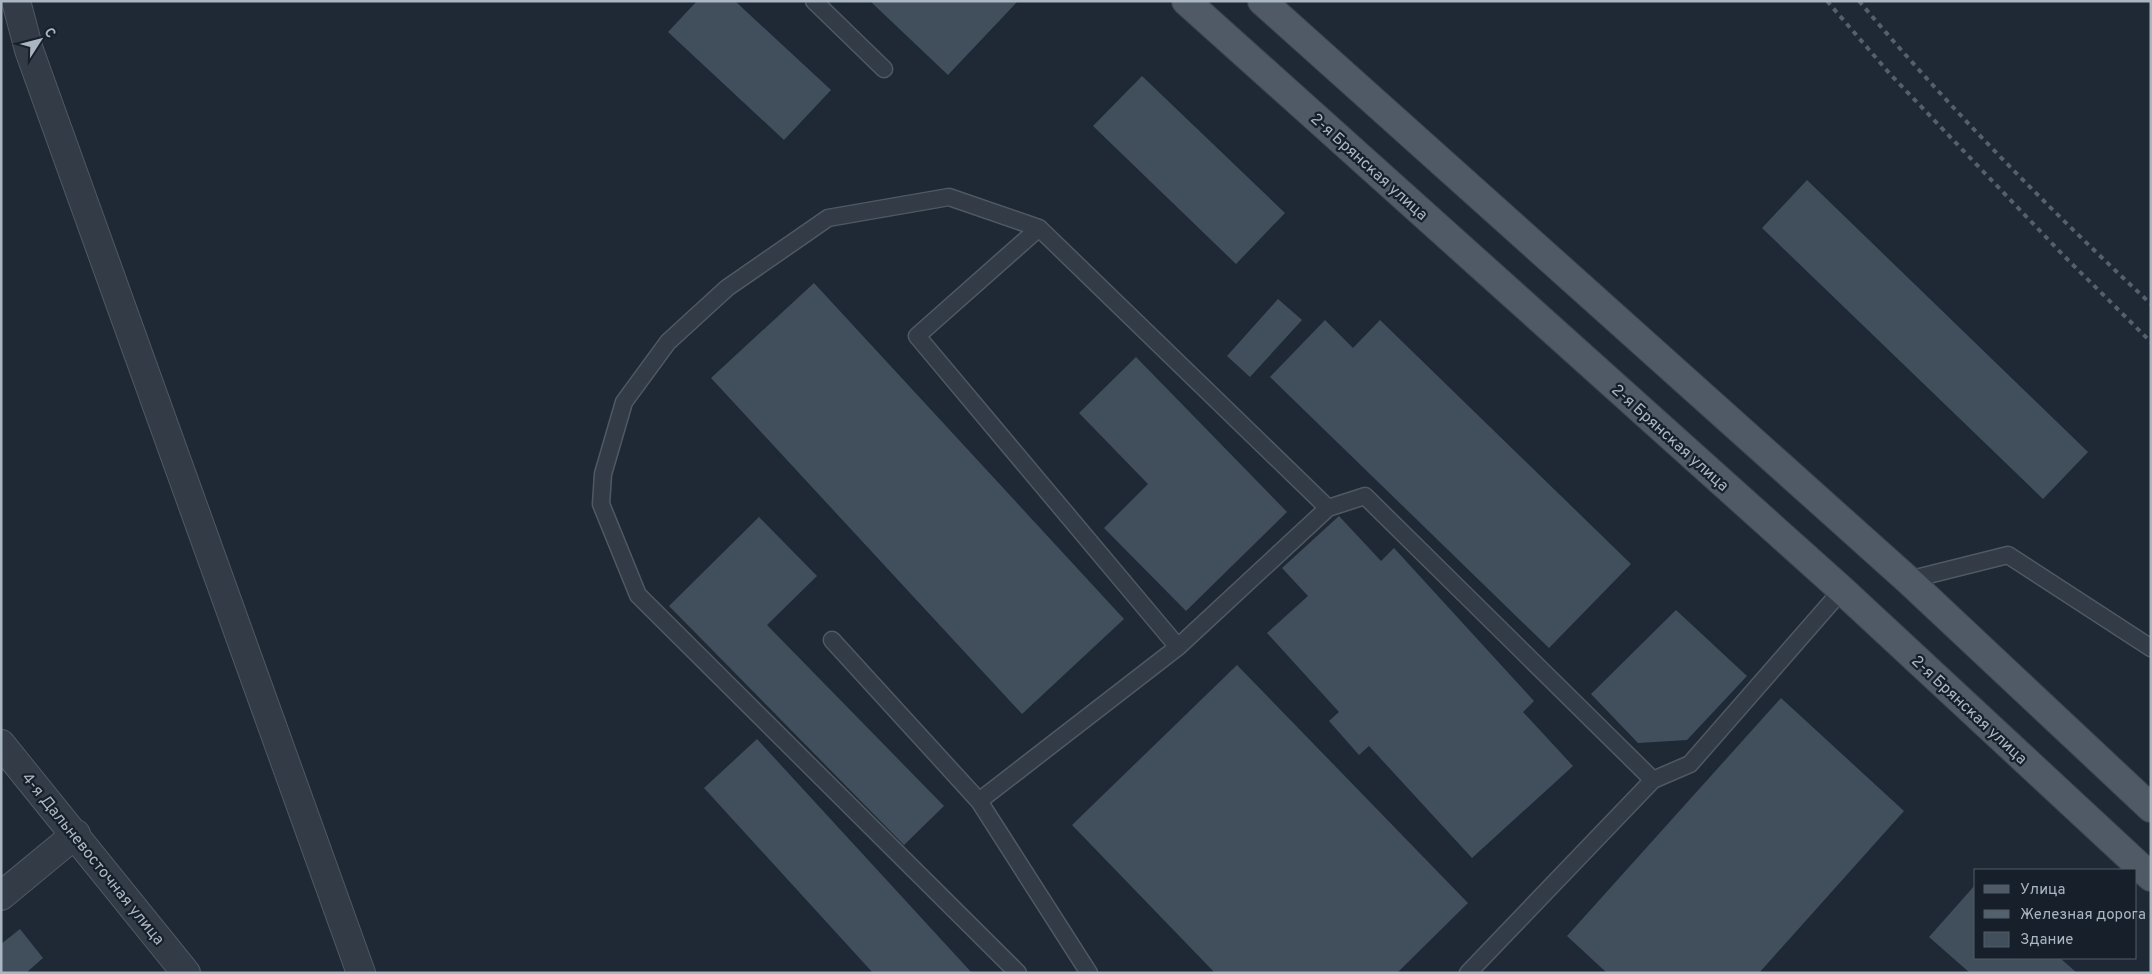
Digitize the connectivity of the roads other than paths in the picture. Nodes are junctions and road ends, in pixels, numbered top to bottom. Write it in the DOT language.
graph roads {
  1 [pos="16,1"];
  2 [pos="814,1"];
  3 [pos="1186,1"];
  4 [pos="1262,1"];
  5 [pos="884,69"];
  6 [pos="1039,228"];
  7 [pos="1328,508"];
  8 [pos="1908,580"];
  9 [pos="1842,590"];
  10 [pos="832,640"];
  11 [pos="1178,647"];
  12 [pos="2151,648"];
  13 [pos="1,744"];
  14 [pos="1653,780"];
  15 [pos="979,801"];
  16 [pos="2151,808"];
  17 [pos="76,834"];
  18 [pos="2151,876"];
  19 [pos="1,896"];
  20 [pos="186,973"];
  21 [pos="361,973"];
  22 [pos="1018,973"];
  23 [pos="1088,973"];
  24 [pos="1468,973"];
  1 -- 21 [label="street"];
  2 -- 5 [label="lane"];
  3 -- 9 [label="main road, 2-я Брянская улица"];
  4 -- 8 [label="main road"];
  6 -- 7 [label="lane"];
  6 -- 11 [label="lane"];
  6 -- 22 [label="lane"];
  7 -- 11 [label="lane"];
  7 -- 14 [label="lane"];
  8 -- 12 [label="lane"];
  8 -- 16 [label="main road"];
  9 -- 14 [label="lane"];
  9 -- 18 [label="main road, 2-я Брянская улица"];
  10 -- 15 [label="lane"];
  11 -- 15 [label="lane"];
  13 -- 17 [label="street, 4-я Дальневосточная улица"];
  14 -- 24 [label="lane"];
  15 -- 23 [label="lane"];
  17 -- 19 [label="street"];
  17 -- 20 [label="street, 4-я Дальневосточная улица"];
}
